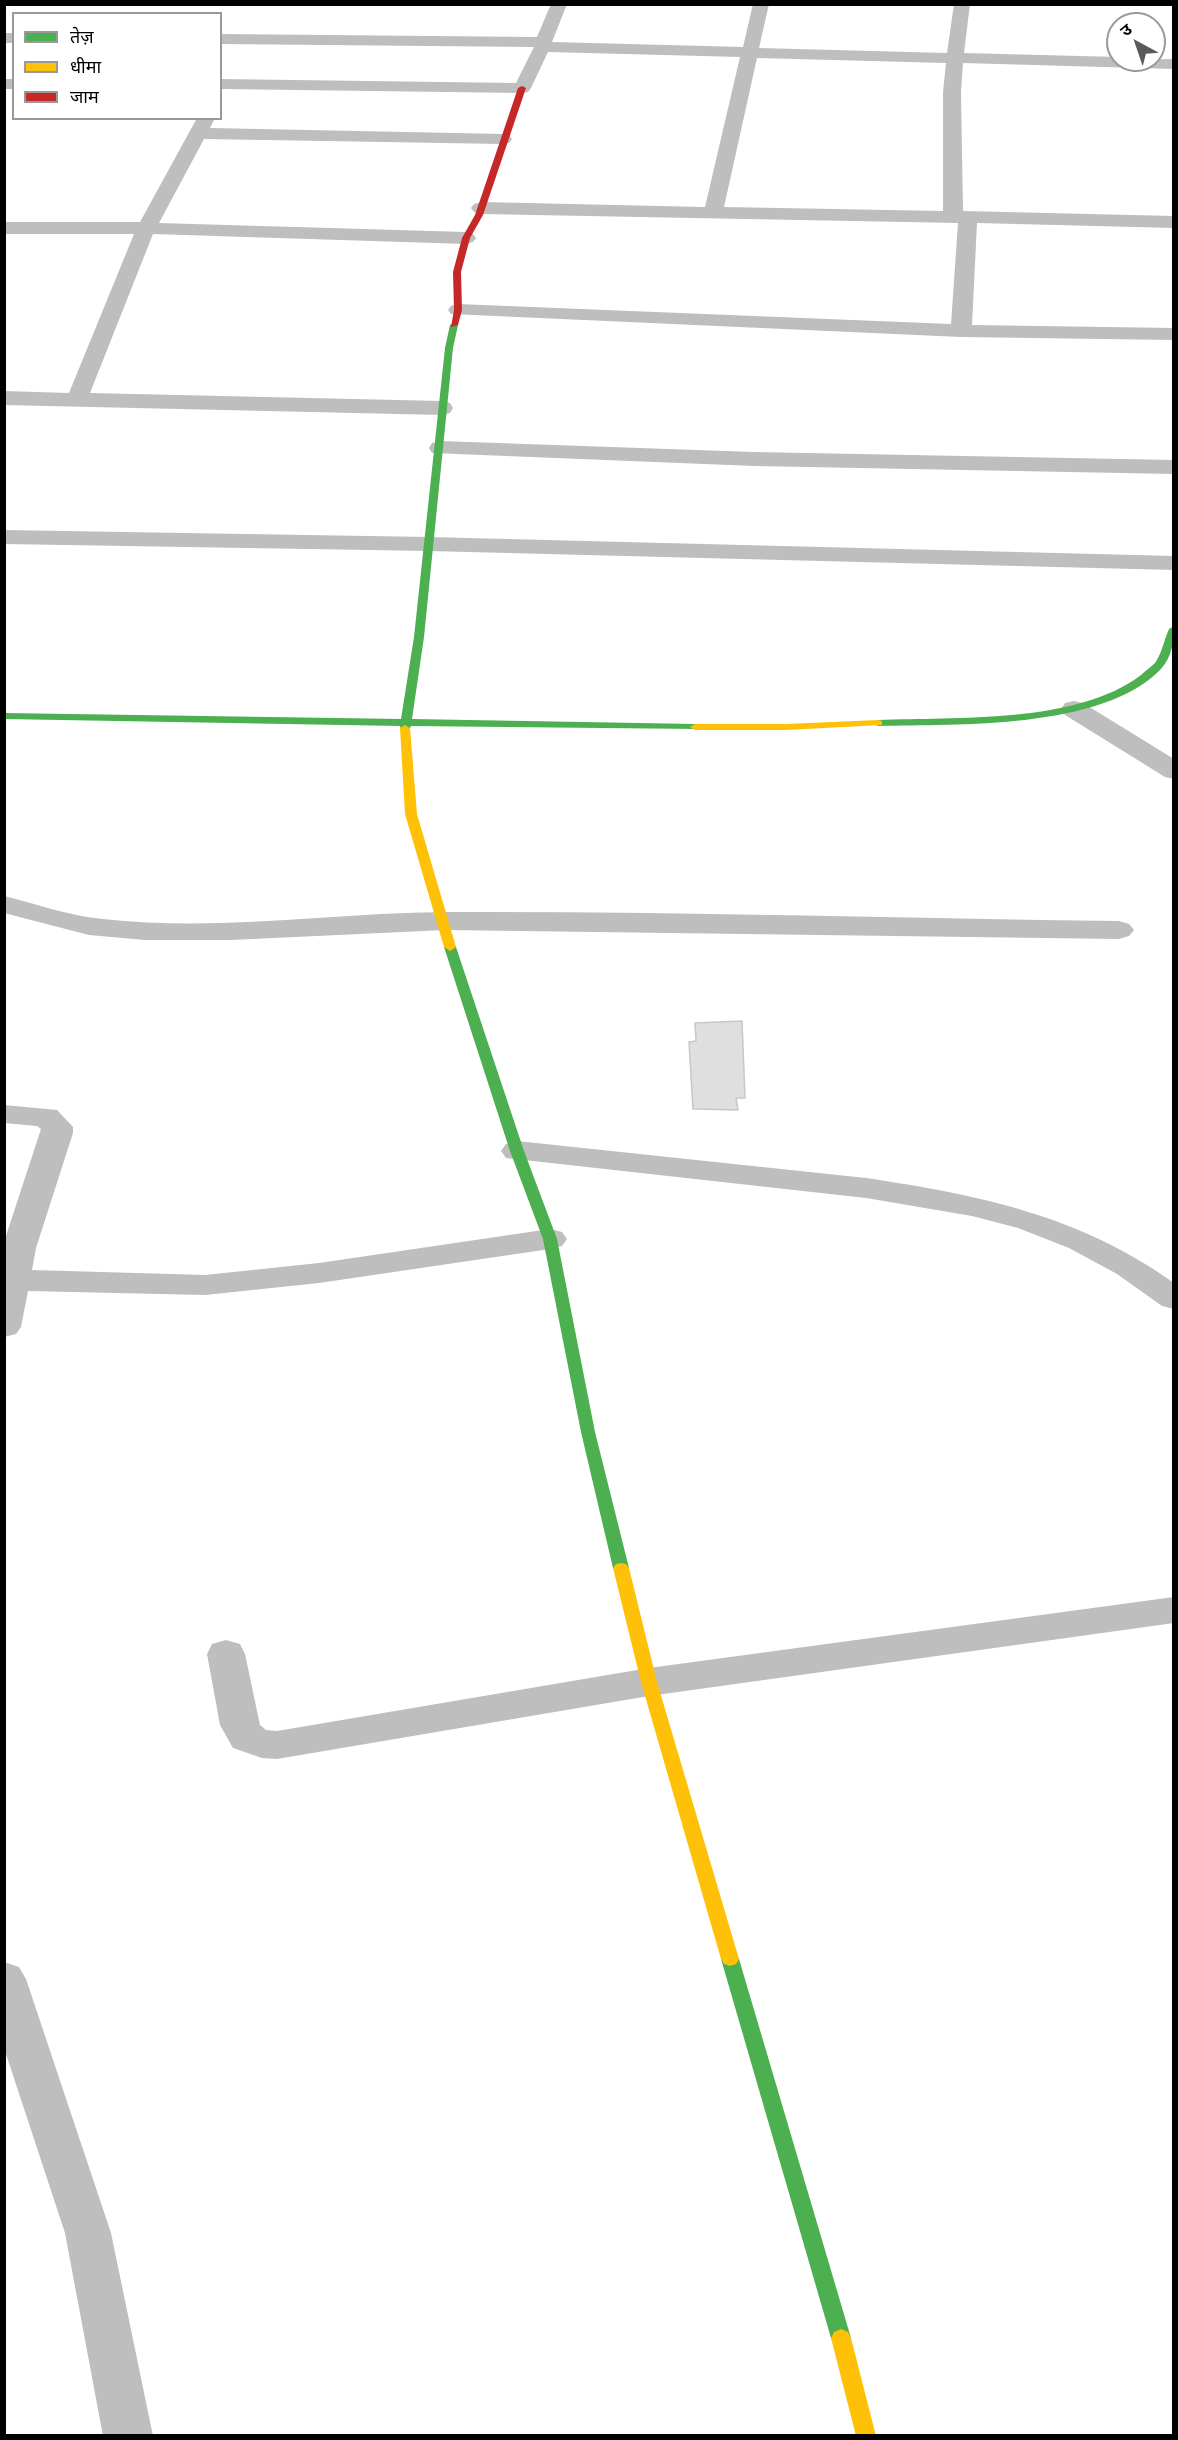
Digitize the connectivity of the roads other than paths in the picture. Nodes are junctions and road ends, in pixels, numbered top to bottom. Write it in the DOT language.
graph roads {
  1 [pos="559,4"];
  2 [pos="761,4"];
  3 [pos="962,4"];
  4 [pos="222,40"];
  5 [pos="542,44"];
  6 [pos="243,52"];
  7 [pos="750,54"];
  8 [pos="955,58"];
  9 [pos="1173,64"];
  10 [pos="223,88"];
  11 [pos="522,88"];
  12 [pos="201,126"];
  13 [pos="503,139"];
  14 [pos="481,208"];
  15 [pos="713,212"];
  16 [pos="961,217"];
  17 [pos="1173,222"];
  18 [pos="4,228"];
  19 [pos="146,228"];
  20 [pos="466,238"];
  21 [pos="458,310"];
  22 [pos="961,332"];
  23 [pos="1173,334"];
  24 [pos="4,398"];
  25 [pos="77,399"];
  26 [pos="442,408"];
  27 [pos="440,448"];
  28 [pos="1173,467"];
  29 [pos="4,537"];
  30 [pos="429,544"];
  31 [pos="1173,563"];
  32 [pos="1173,629"];
  33 [pos="1074,709"];
  34 [pos="4,716"];
  35 [pos="405,721"];
  36 [pos="1173,771"];
  37 [pos="4,904"];
  38 [pos="441,921"];
  39 [pos="1119,930"];
  40 [pos="4,1114"];
  41 [pos="517,1150"];
  42 [pos="550,1239"];
  43 [pos="9,1280"];
  44 [pos="1171,1293"];
  45 [pos="4,1328"];
  46 [pos="1173,1610"];
  47 [pos="226,1654"];
  48 [pos="649,1682"];
  49 [pos="4,1979"];
  50 [pos="128,2436"];
  51 [pos="866,2436"];
  1 -- 5 [label="street"];
  2 -- 7 [label="street"];
  3 -- 8 [label="street"];
  4 -- 6 [label="street"];
  5 -- 6 [label="street"];
  5 -- 7 [label="street"];
  5 -- 11 [label="street"];
  6 -- 10 [label="street"];
  7 -- 8 [label="street"];
  7 -- 15 [label="street"];
  8 -- 9 [label="street"];
  8 -- 16 [label="street"];
  10 -- 11 [label="street"];
  11 -- 13 [label="street"];
  12 -- 13 [label="street"];
  12 -- 19 [label="street"];
  13 -- 14 [label="street"];
  14 -- 15 [label="street"];
  14 -- 20 [label="street"];
  15 -- 16 [label="street"];
  16 -- 17 [label="street"];
  16 -- 22 [label="street"];
  18 -- 19 [label="street"];
  19 -- 20 [label="street"];
  19 -- 25 [label="street"];
  20 -- 21 [label="street"];
  21 -- 22 [label="street"];
  21 -- 26 [label="street"];
  22 -- 23 [label="street"];
  24 -- 25 [label="street"];
  25 -- 26 [label="street"];
  26 -- 27 [label="street"];
  27 -- 28 [label="street"];
  27 -- 30 [label="street"];
  29 -- 30 [label="street"];
  30 -- 31 [label="street"];
  30 -- 35 [label="street"];
  32 -- 33 [label="street"];
  33 -- 35 [label="street"];
  33 -- 36 [label="street"];
  34 -- 35 [label="street"];
  35 -- 38 [label="street"];
  37 -- 38 [label="street"];
  38 -- 39 [label="street"];
  38 -- 41 [label="street"];
  40 -- 43 [label="street"];
  41 -- 42 [label="street"];
  41 -- 44 [label="street"];
  42 -- 43 [label="street"];
  42 -- 48 [label="street"];
  43 -- 45 [label="street"];
  46 -- 48 [label="street"];
  47 -- 48 [label="street"];
  48 -- 51 [label="street"];
  49 -- 50 [label="street"];
}
